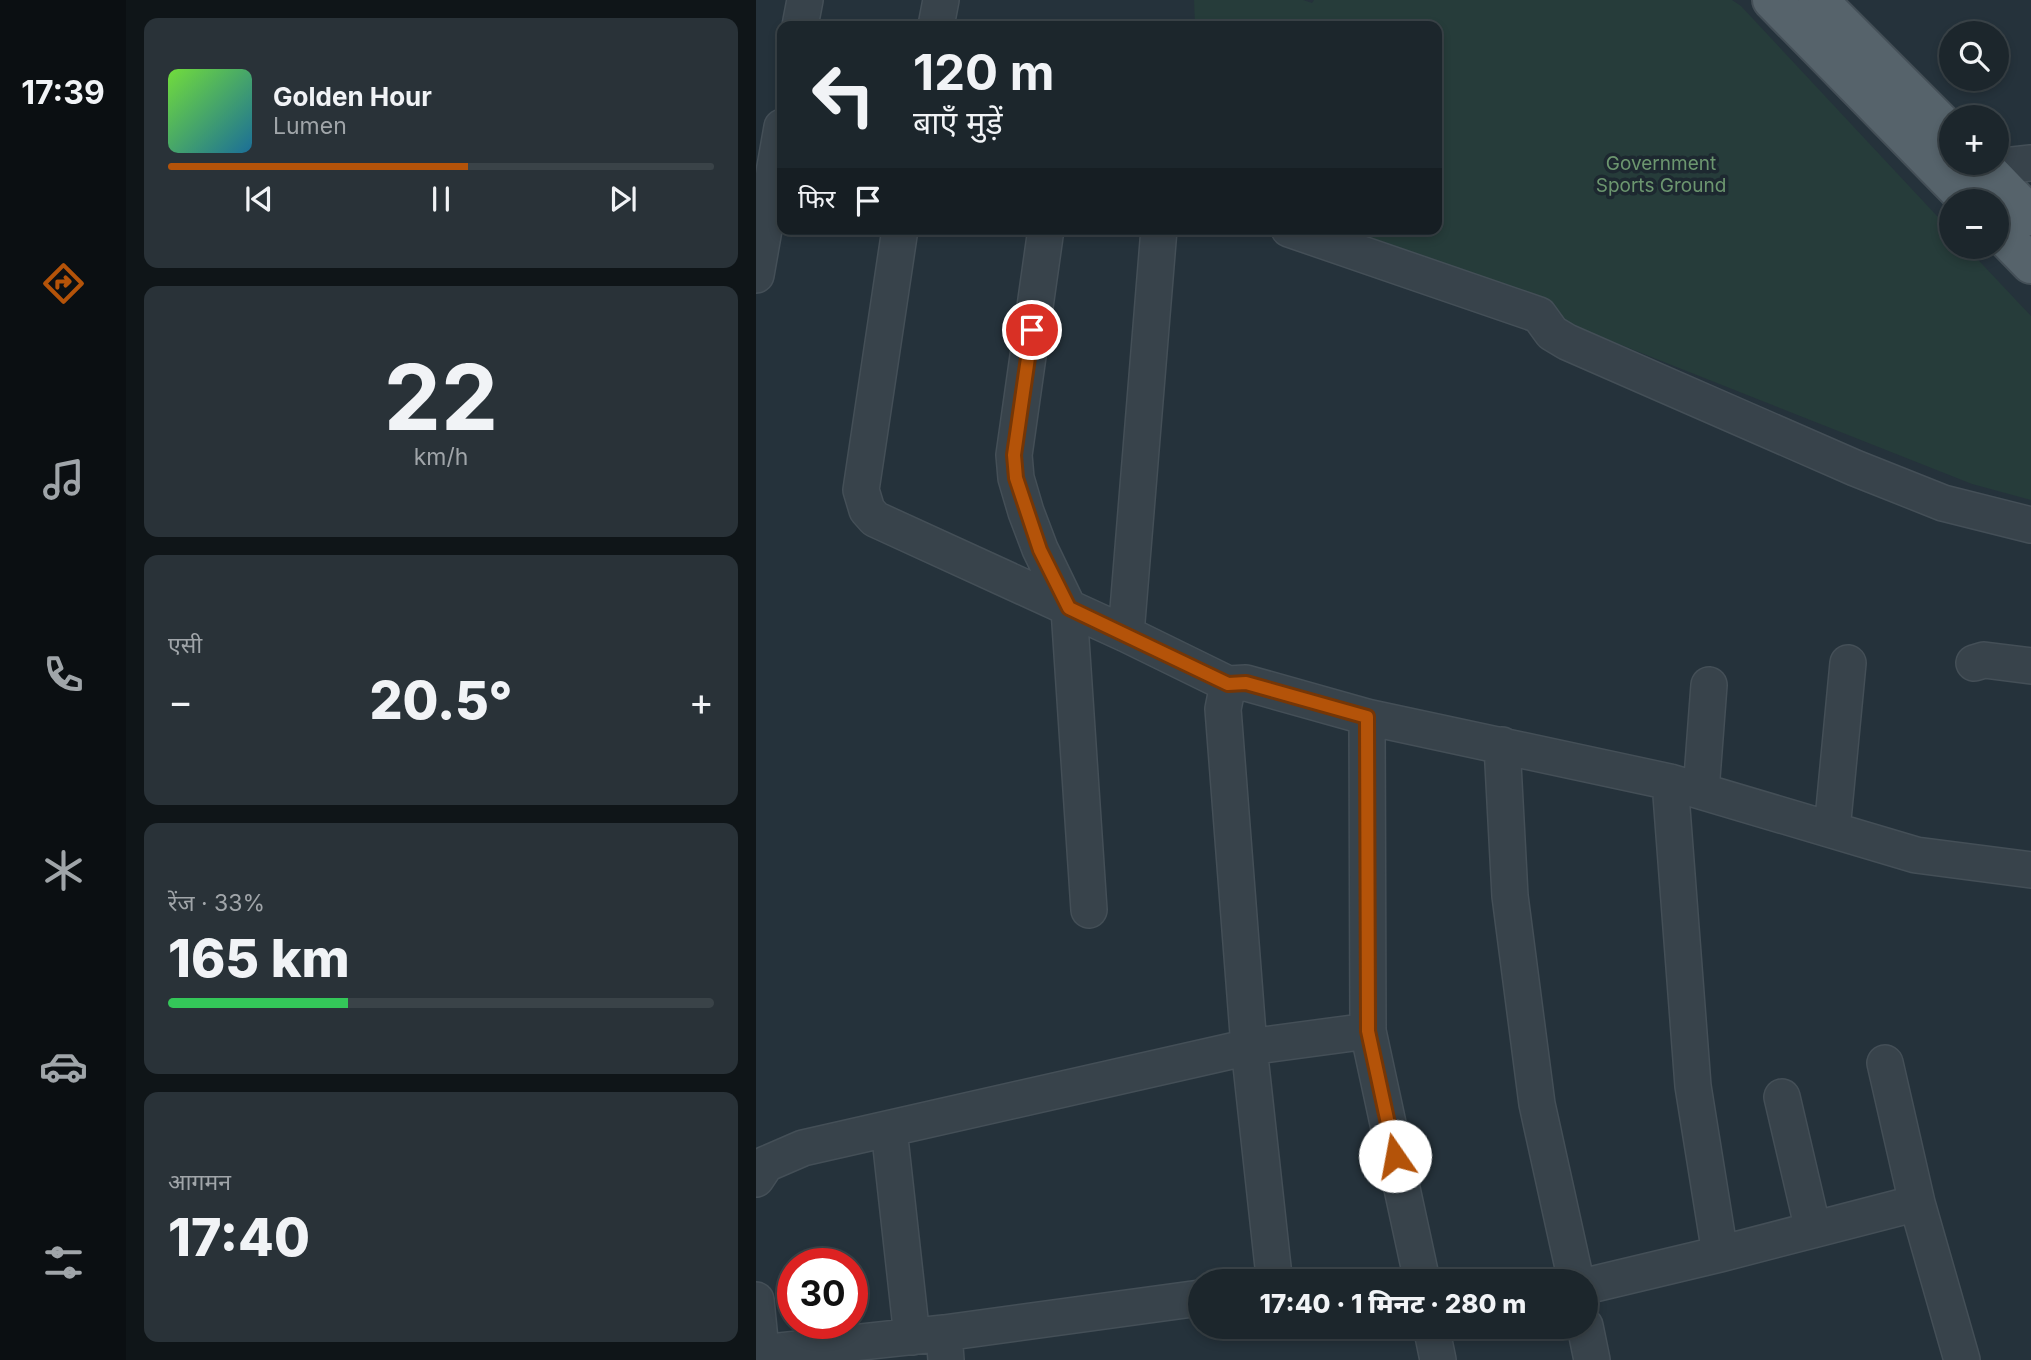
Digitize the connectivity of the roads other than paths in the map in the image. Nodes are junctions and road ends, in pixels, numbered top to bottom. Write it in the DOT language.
graph roads {
  1 [pos="805,0"];
  2 [pos="941,0"];
  3 [pos="1772,0"];
  4 [pos="1818,0"];
  5 [pos="801,21"];
  6 [pos="937,21"];
  7 [pos="1939,122"];
  8 [pos="777,155"];
  9 [pos="2031,163"];
  10 [pos="1979,177"];
  11 [pos="2031,216"];
  12 [pos="899,235"];
  13 [pos="1045,235"];
  14 [pos="1158,235"];
  15 [pos="1306,235"];
  16 [pos="2009,241"];
  17 [pos="2031,264"];
  18 [pos="756,275"];
  19 [pos="2031,525"];
  20 [pos="1069,608"];
  21 [pos="1126,634"];
  22 [pos="1849,663"];
  23 [pos="1974,663"];
  24 [pos="2031,666"];
  25 [pos="1228,684"];
  26 [pos="1709,685"];
  27 [pos="1367,717"];
  28 [pos="1502,745"];
  29 [pos="1685,786"];
  30 [pos="1832,830"];
  31 [pos="2031,870"];
  32 [pos="1090,910"];
  33 [pos="1368,1031"];
  34 [pos="1249,1047"];
  35 [pos="1885,1063"];
  36 [pos="1782,1097"];
  37 [pos="889,1129"];
  38 [pos="756,1179"];
  39 [pos="1917,1203"];
  40 [pos="1813,1230"];
  41 [pos="1720,1254"];
  42 [pos="1273,1269"];
  43 [pos="1419,1269"];
  44 [pos="1573,1269"];
  45 [pos="1598,1283"];
  46 [pos="756,1300"];
  47 [pos="1188,1300"];
  48 [pos="1434,1339"];
  49 [pos="1588,1339"];
  50 [pos="934,1343"];
  51 [pos="761,1356"];
  52 [pos="1438,1360"];
  53 [pos="1592,1360"];
  54 [pos="1962,1360"];
  1 -- 5 [label="street"];
  2 -- 6 [label="street"];
  3 -- 10 [label="main road"];
  4 -- 7 [label="main road"];
  8 -- 18 [label="street"];
  9 -- 10 [label="street"];
  10 -- 11 [label="main road"];
  12 -- 20 [label="street"];
  13 -- 20 [label="street"];
  14 -- 21 [label="street"];
  15 -- 19 [label="street"];
  16 -- 17 [label="main road"];
  20 -- 21 [label="street"];
  20 -- 32 [label="street"];
  21 -- 25 [label="street"];
  22 -- 30 [label="street"];
  23 -- 24 [label="street"];
  25 -- 27 [label="street"];
  25 -- 34 [label="street"];
  26 -- 29 [label="street"];
  27 -- 28 [label="street"];
  27 -- 33 [label="street"];
  28 -- 29 [label="street"];
  28 -- 44 [label="street"];
  29 -- 30 [label="street"];
  29 -- 41 [label="street"];
  30 -- 31 [label="street"];
  33 -- 34 [label="street"];
  33 -- 43 [label="street"];
  34 -- 37 [label="street"];
  34 -- 42 [label="street"];
  35 -- 39 [label="street"];
  36 -- 40 [label="street"];
  37 -- 38 [label="street"];
  37 -- 50 [label="street"];
  39 -- 40 [label="street"];
  39 -- 54 [label="street"];
  40 -- 41 [label="street"];
  41 -- 45 [label="street"];
  46 -- 51 [label="street"];
  47 -- 50 [label="street"];
  48 -- 52 [label="street"];
  49 -- 53 [label="street"];
  50 -- 51 [label="street"];
}
